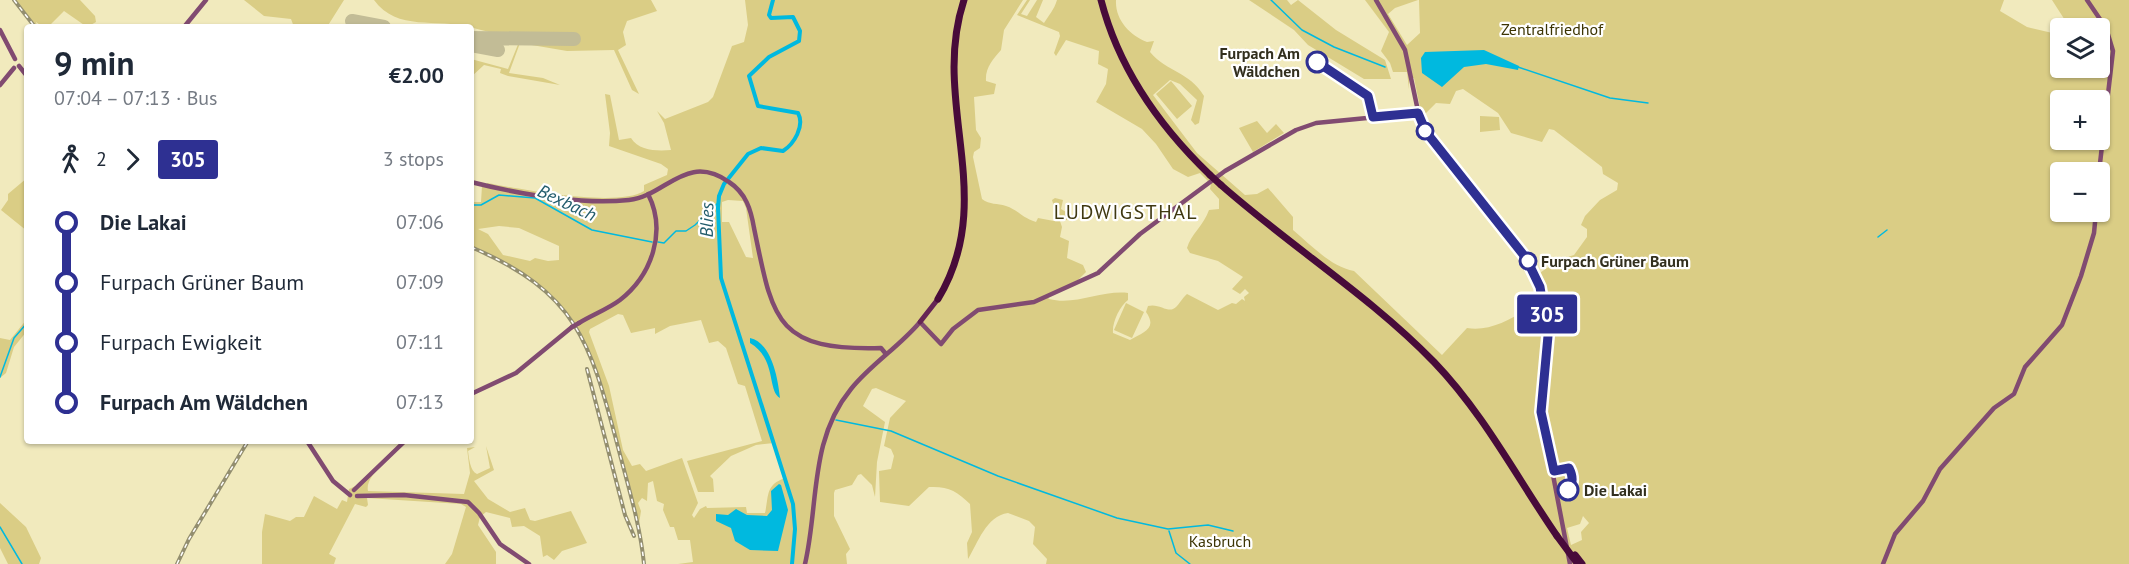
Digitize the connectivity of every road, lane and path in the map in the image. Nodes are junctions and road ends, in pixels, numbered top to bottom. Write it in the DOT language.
graph roads {
  1 [pos="206,0"];
  2 [pos="964,0"];
  3 [pos="1103,0"];
  4 [pos="1376,0"];
  5 [pos="2087,0"];
  6 [pos="186,24"];
  7 [pos="0,30"];
  8 [pos="16,67"];
  9 [pos="24,74"];
  10 [pos="0,85"];
  11 [pos="1418,113"];
  12 [pos="2099,162"];
  13 [pos="474,182"];
  14 [pos="648,194"];
  15 [pos="2095,222"];
  16 [pos="938,299"];
  17 [pos="930,310"];
  18 [pos="920,322"];
  19 [pos="928,328"];
  20 [pos="949,333"];
  21 [pos="909,334"];
  22 [pos="938,337"];
  23 [pos="942,342"];
  24 [pos="898,343"];
  25 [pos="881,348"];
  26 [pos="875,349"];
  27 [pos="885,355"];
  28 [pos="474,393"];
  29 [pos="309,444"];
  30 [pos="402,444"];
  31 [pos="367,477"];
  32 [pos="356,493"];
  33 [pos="1577,562"];
  34 [pos="528,564"];
  35 [pos="805,564"];
  36 [pos="1883,564"];
  1 -- 6 [label="main road"];
  2 -- 16 [label="highway"];
  3 -- 33 [label="highway, bridge"];
  4 -- 11 [label="main road"];
  5 -- 12 [label="main road"];
  7 -- 8 [label="main road"];
  8 -- 9 [label="main road"];
  8 -- 10 [label="main road"];
  11 -- 20 [label="main road"];
  11 -- 33 [label="main road"];
  13 -- 14 [label="main road"];
  14 -- 26 [label="main road"];
  14 -- 28 [label="main road, bridge"];
  15 -- 36 [label="main road"];
  16 -- 17 [label="main road"];
  17 -- 18 [label="main road"];
  17 -- 19 [label="main road"];
  18 -- 19 [label="main road"];
  18 -- 21 [label="main road"];
  19 -- 21 [label="main road"];
  19 -- 22 [label="main road"];
  19 -- 23 [label="main road"];
  20 -- 22 [label="main road"];
  20 -- 23 [label="main road"];
  21 -- 24 [label="main road"];
  22 -- 23 [label="main road"];
  24 -- 25 [label="main road"];
  24 -- 27 [label="main road"];
  25 -- 26 [label="main road"];
  25 -- 27 [label="main road"];
  26 -- 27 [label="main road"];
  27 -- 35 [label="main road"];
  29 -- 32 [label="main road"];
  30 -- 31 [label="main road"];
  31 -- 32 [label="main road"];
  31 -- 32 [label="main road"];
  32 -- 34 [label="main road"];
}
